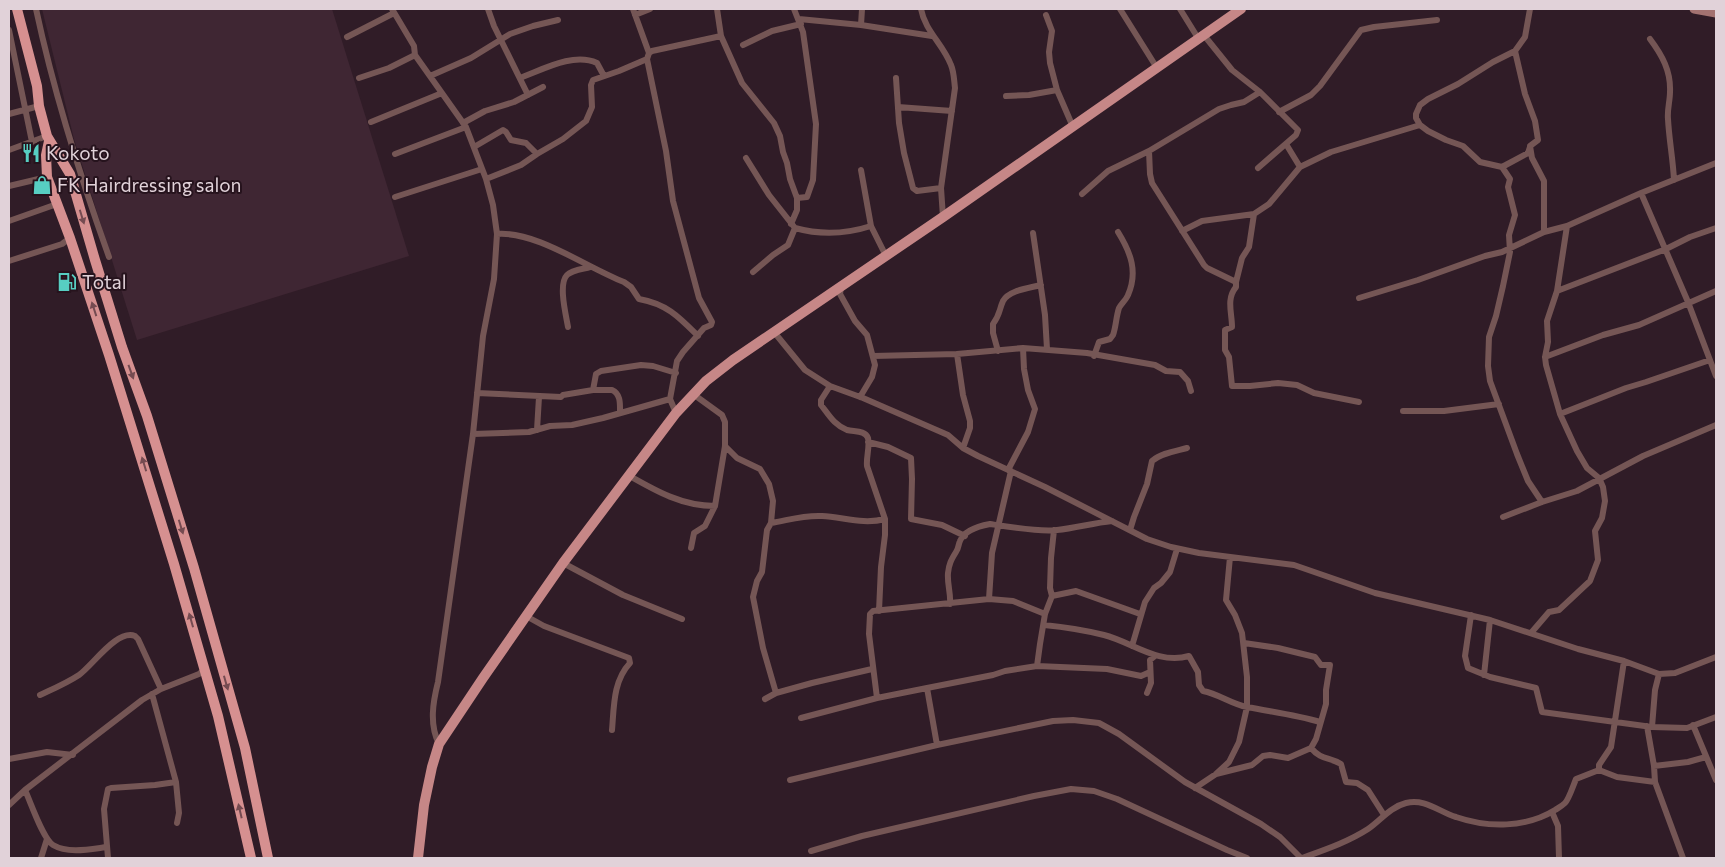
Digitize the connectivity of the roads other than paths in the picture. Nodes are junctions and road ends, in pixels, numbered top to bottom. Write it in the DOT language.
graph roads {
  1 [pos="17,9"];
  2 [pos="36,9"];
  3 [pos="488,9"];
  4 [pos="650,9"];
  5 [pos="717,9"];
  6 [pos="794,9"];
  7 [pos="862,9"];
  8 [pos="921,9"];
  9 [pos="1120,9"];
  10 [pos="1180,9"];
  11 [pos="1241,9"];
  12 [pos="1530,9"];
  13 [pos="1694,9"];
  14 [pos="393,11"];
  15 [pos="634,12"];
  16 [pos="1716,12"];
  17 [pos="1046,15"];
  18 [pos="558,20"];
  19 [pos="1437,20"];
  20 [pos="800,22"];
  21 [pos="861,25"];
  22 [pos="9,30"];
  23 [pos="721,36"];
  24 [pos="932,36"];
  25 [pos="1201,36"];
  26 [pos="347,38"];
  27 [pos="500,39"];
  28 [pos="1650,39"];
  29 [pos="743,45"];
  30 [pos="1515,51"];
  31 [pos="415,55"];
  32 [pos="648,56"];
  33 [pos="1157,68"];
  34 [pos="430,76"];
  35 [pos="604,76"];
  36 [pos="359,78"];
  37 [pos="520,78"];
  38 [pos="896,78"];
  39 [pos="543,87"];
  40 [pos="1057,90"];
  41 [pos="1260,92"];
  42 [pos="442,93"];
  43 [pos="528,95"];
  44 [pos="1006,96"];
  45 [pos="39,106"];
  46 [pos="898,107"];
  47 [pos="26,110"];
  48 [pos="952,111"];
  49 [pos="1279,112"];
  50 [pos="9,114"];
  51 [pos="371,122"];
  52 [pos="465,125"];
  53 [pos="1420,125"];
  54 [pos="1073,127"];
  55 [pos="48,139"];
  56 [pos="32,142"];
  57 [pos="1286,144"];
  58 [pos="1530,146"];
  59 [pos="474,147"];
  60 [pos="9,150"];
  61 [pos="1149,151"];
  62 [pos="395,154"];
  63 [pos="537,154"];
  64 [pos="746,158"];
  65 [pos="63,163"];
  66 [pos="1716,163"];
  67 [pos="1300,167"];
  68 [pos="1502,167"];
  69 [pos="1258,168"];
  70 [pos="482,169"];
  71 [pos="860,170"];
  72 [pos="47,172"];
  73 [pos="486,179"];
  74 [pos="1674,180"];
  75 [pos="9,186"];
  76 [pos="941,188"];
  77 [pos="1641,193"];
  78 [pos="1082,194"];
  79 [pos="395,196"];
  80 [pos="797,198"];
  81 [pos="58,204"];
  82 [pos="1254,214"];
  83 [pos="943,216"];
  84 [pos="9,220"];
  85 [pos="793,226"];
  86 [pos="871,226"];
  87 [pos="1567,226"];
  88 [pos="1716,228"];
  89 [pos="1182,231"];
  90 [pos="1118,232"];
  91 [pos="1544,232"];
  92 [pos="1033,233"];
  93 [pos="497,234"];
  94 [pos="70,238"];
  95 [pos="1510,247"];
  96 [pos="1666,249"];
  97 [pos="886,256"];
  98 [pos="109,257"];
  99 [pos="9,262"];
  100 [pos="590,267"];
  101 [pos="753,272"];
  102 [pos="1236,282"];
  103 [pos="1041,285"];
  104 [pos="841,287"];
  105 [pos="1557,291"];
  106 [pos="1716,291"];
  107 [pos="1359,298"];
  108 [pos="1688,302"];
  109 [pos="568,327"];
  110 [pos="774,332"];
  111 [pos="698,336"];
  112 [pos="1023,348"];
  113 [pos="1047,349"];
  114 [pos="998,351"];
  115 [pos="957,354"];
  116 [pos="873,356"];
  117 [pos="1094,356"];
  118 [pos="1545,357"];
  119 [pos="1710,360"];
  120 [pos="676,373"];
  121 [pos="1716,376"];
  122 [pos="830,386"];
  123 [pos="593,390"];
  124 [pos="1191,391"];
  125 [pos="477,393"];
  126 [pos="694,394"];
  127 [pos="539,397"];
  128 [pos="860,397"];
  129 [pos="670,399"];
  130 [pos="1359,402"];
  131 [pos="1499,404"];
  132 [pos="1402,411"];
  133 [pos="620,413"];
  134 [pos="676,413"];
  135 [pos="1560,414"];
  136 [pos="1716,425"];
  137 [pos="537,430"];
  138 [pos="473,434"];
  139 [pos="868,442"];
  140 [pos="725,446"];
  141 [pos="963,448"];
  142 [pos="1187,448"];
  143 [pos="1009,470"];
  144 [pos="628,476"];
  145 [pos="1599,478"];
  146 [pos="1542,502"];
  147 [pos="715,506"];
  148 [pos="1503,517"];
  149 [pos="885,519"];
  150 [pos="1113,521"];
  151 [pos="770,523"];
  152 [pos="998,526"];
  153 [pos="1054,530"];
  154 [pos="1130,530"];
  155 [pos="965,536"];
  156 [pos="691,548"];
  157 [pos="1177,549"];
  158 [pos="1230,556"];
  159 [pos="563,563"];
  160 [pos="1052,596"];
  161 [pos="990,599"];
  162 [pos="950,604"];
  163 [pos="879,610"];
  164 [pos="1046,614"];
  165 [pos="1140,614"];
  166 [pos="1471,615"];
  167 [pos="526,616"];
  168 [pos="682,619"];
  169 [pos="1490,620"];
  170 [pos="1044,625"];
  171 [pos="1531,633"];
  172 [pos="1244,642"];
  173 [pos="1132,646"];
  174 [pos="1155,656"];
  175 [pos="1716,657"];
  176 [pos="1624,661"];
  177 [pos="1037,666"];
  178 [pos="205,669"];
  179 [pos="872,670"];
  180 [pos="1150,672"];
  181 [pos="1659,674"];
  182 [pos="1484,675"];
  183 [pos="926,688"];
  184 [pos="161,689"];
  185 [pos="776,693"];
  186 [pos="1147,693"];
  187 [pos="152,694"];
  188 [pos="40,695"];
  189 [pos="877,698"];
  190 [pos="766,699"];
  191 [pos="1247,707"];
  192 [pos="1716,717"];
  193 [pos="801,718"];
  194 [pos="1616,721"];
  195 [pos="1320,722"];
  196 [pos="1693,725"];
  197 [pos="1649,726"];
  198 [pos="612,730"];
  199 [pos="440,744"];
  200 [pos="937,745"];
  201 [pos="1311,748"];
  202 [pos="73,755"];
  203 [pos="1706,757"];
  204 [pos="9,759"];
  205 [pos="1654,766"];
  206 [pos="1714,768"];
  207 [pos="1599,770"];
  208 [pos="1216,774"];
  209 [pos="790,780"];
  210 [pos="1716,780"];
  211 [pos="176,782"];
  212 [pos="1655,782"];
  213 [pos="1195,788"];
  214 [pos="25,790"];
  215 [pos="9,805"];
  216 [pos="1552,812"];
  217 [pos="1384,816"];
  218 [pos="177,823"];
  219 [pos="47,839"];
  220 [pos="107,847"];
  221 [pos="811,851"];
  222 [pos="41,858"];
  223 [pos="108,858"];
  224 [pos="251,858"];
  225 [pos="268,858"];
  226 [pos="418,858"];
  227 [pos="1248,858"];
  228 [pos="1302,858"];
  229 [pos="1558,858"];
  230 [pos="1683,858"];
  1 -- 45 [label="highway"];
  2 -- 98 [label="street"];
  3 -- 27 [label="street"];
  4 -- 15 [label="street"];
  5 -- 23 [label="street"];
  6 -- 20 [label="street"];
  7 -- 21 [label="street"];
  8 -- 24 [label="street"];
  9 -- 33 [label="street"];
  10 -- 25 [label="street"];
  11 -- 25 [label="main road"];
  12 -- 30 [label="street"];
  13 -- 16 [label="main road"];
  14 -- 26 [label="street"];
  14 -- 31 [label="street"];
  15 -- 32 [label="street"];
  17 -- 40 [label="street"];
  18 -- 27 [label="street"];
  19 -- 49 [label="street"];
  20 -- 21 [label="street"];
  20 -- 29 [label="street"];
  20 -- 80 [label="street"];
  21 -- 24 [label="street"];
  22 -- 47 [label="street"];
  23 -- 32 [label="street"];
  23 -- 80 [label="street"];
  24 -- 48 [label="street"];
  25 -- 33 [label="main road"];
  25 -- 41 [label="street"];
  27 -- 34 [label="street"];
  27 -- 37 [label="street"];
  28 -- 74 [label="street"];
  30 -- 53 [label="street"];
  30 -- 58 [label="street"];
  31 -- 34 [label="street"];
  31 -- 36 [label="street"];
  32 -- 35 [label="street"];
  32 -- 111 [label="street"];
  33 -- 54 [label="main road"];
  34 -- 42 [label="street"];
  35 -- 37 [label="street"];
  35 -- 63 [label="street"];
  37 -- 43 [label="street"];
  38 -- 46 [label="street"];
  39 -- 43 [label="street"];
  40 -- 44 [label="street"];
  40 -- 54 [label="street"];
  41 -- 49 [label="street"];
  41 -- 61 [label="street"];
  42 -- 51 [label="street"];
  42 -- 52 [label="street"];
  43 -- 52 [label="street"];
  45 -- 47 [label="street"];
  45 -- 55 [label="highway"];
  46 -- 48 [label="street"];
  46 -- 76 [label="street"];
  47 -- 50 [label="street"];
  47 -- 56 [label="street"];
  48 -- 76 [label="street"];
  49 -- 57 [label="street"];
  52 -- 59 [label="street"];
  52 -- 62 [label="street"];
  53 -- 67 [label="street"];
  53 -- 68 [label="street"];
  54 -- 83 [label="main road"];
  55 -- 56 [label="street"];
  55 -- 65 [label="highway"];
  55 -- 72 [label="highway"];
  56 -- 60 [label="street"];
  57 -- 67 [label="street"];
  57 -- 69 [label="street"];
  58 -- 68 [label="street"];
  58 -- 91 [label="street"];
  59 -- 63 [label="street"];
  59 -- 70 [label="street"];
  61 -- 78 [label="street"];
  61 -- 89 [label="street"];
  63 -- 73 [label="street"];
  64 -- 85 [label="street"];
  65 -- 72 [label="highway"];
  65 -- 225 [label="highway, one-way"];
  66 -- 74 [label="street"];
  67 -- 82 [label="street"];
  68 -- 95 [label="street"];
  70 -- 73 [label="street"];
  70 -- 79 [label="street"];
  71 -- 86 [label="street"];
  72 -- 75 [label="street"];
  72 -- 81 [label="highway"];
  73 -- 93 [label="street"];
  74 -- 77 [label="street"];
  76 -- 83 [label="street"];
  77 -- 87 [label="street"];
  77 -- 96 [label="street"];
  80 -- 85 [label="street"];
  81 -- 84 [label="street"];
  81 -- 94 [label="highway"];
  82 -- 89 [label="street"];
  82 -- 102 [label="street"];
  83 -- 97 [label="main road"];
  85 -- 86 [label="street"];
  85 -- 101 [label="street"];
  86 -- 97 [label="street"];
  87 -- 91 [label="street"];
  87 -- 105 [label="street"];
  88 -- 96 [label="street"];
  89 -- 102 [label="street"];
  90 -- 117 [label="street"];
  91 -- 95 [label="street"];
  92 -- 103 [label="street"];
  93 -- 100 [label="street"];
  93 -- 125 [label="street"];
  94 -- 99 [label="street"];
  178 -- 94 [label="highway, one-way"];
  95 -- 107 [label="street"];
  95 -- 131 [label="street"];
  96 -- 105 [label="street"];
  96 -- 108 [label="street"];
  97 -- 104 [label="main road"];
  100 -- 109 [label="street"];
  100 -- 111 [label="street"];
  102 -- 130 [label="street"];
  103 -- 113 [label="street"];
  103 -- 114 [label="street"];
  104 -- 110 [label="main road"];
  104 -- 116 [label="street"];
  105 -- 118 [label="street"];
  106 -- 108 [label="street"];
  108 -- 118 [label="street"];
  108 -- 119 [label="street"];
  110 -- 122 [label="street"];
  110 -- 126 [label="main road"];
  111 -- 120 [label="street"];
  112 -- 113 [label="street"];
  112 -- 114 [label="street"];
  112 -- 143 [label="street"];
  113 -- 117 [label="street"];
  114 -- 115 [label="street"];
  115 -- 116 [label="street"];
  115 -- 141 [label="street"];
  116 -- 128 [label="street"];
  117 -- 124 [label="street"];
  118 -- 135 [label="street"];
  119 -- 121 [label="street"];
  119 -- 135 [label="street"];
  120 -- 123 [label="street"];
  120 -- 129 [label="street"];
  122 -- 128 [label="street"];
  122 -- 139 [label="street"];
  123 -- 127 [label="street"];
  123 -- 133 [label="street"];
  125 -- 127 [label="street"];
  125 -- 138 [label="street"];
  126 -- 134 [label="main road"];
  126 -- 140 [label="street"];
  127 -- 137 [label="street"];
  128 -- 141 [label="street"];
  129 -- 133 [label="street"];
  129 -- 134 [label="street"];
  131 -- 132 [label="street"];
  131 -- 146 [label="street"];
  133 -- 137 [label="street"];
  134 -- 144 [label="main road"];
  135 -- 145 [label="street"];
  136 -- 145 [label="street"];
  137 -- 138 [label="street"];
  138 -- 199 [label="street"];
  139 -- 149 [label="street"];
  139 -- 155 [label="street"];
  140 -- 147 [label="street"];
  140 -- 151 [label="street"];
  141 -- 143 [label="street"];
  142 -- 154 [label="street"];
  143 -- 150 [label="street"];
  143 -- 152 [label="street"];
  144 -- 147 [label="street"];
  144 -- 159 [label="main road"];
  145 -- 146 [label="street"];
  145 -- 171 [label="street"];
  146 -- 148 [label="street"];
  147 -- 156 [label="street"];
  149 -- 151 [label="street"];
  149 -- 163 [label="street"];
  150 -- 153 [label="street"];
  150 -- 154 [label="street"];
  151 -- 185 [label="street"];
  152 -- 153 [label="street"];
  152 -- 155 [label="street"];
  152 -- 161 [label="street"];
  153 -- 160 [label="street"];
  154 -- 157 [label="street"];
  155 -- 162 [label="street"];
  157 -- 158 [label="street"];
  157 -- 165 [label="street"];
  158 -- 166 [label="street"];
  158 -- 172 [label="street"];
  159 -- 167 [label="main road"];
  159 -- 168 [label="street"];
  160 -- 164 [label="street"];
  160 -- 165 [label="street"];
  161 -- 162 [label="street"];
  161 -- 164 [label="street"];
  162 -- 163 [label="street"];
  163 -- 179 [label="street"];
  164 -- 170 [label="street"];
  165 -- 173 [label="street"];
  166 -- 169 [label="street"];
  166 -- 182 [label="street"];
  167 -- 198 [label="street"];
  167 -- 199 [label="main road"];
  169 -- 171 [label="street"];
  169 -- 182 [label="street"];
  170 -- 173 [label="street"];
  170 -- 177 [label="street"];
  171 -- 176 [label="street"];
  172 -- 191 [label="street"];
  172 -- 195 [label="street"];
  173 -- 174 [label="street"];
  174 -- 180 [label="street"];
  174 -- 191 [label="street"];
  175 -- 181 [label="street"];
  176 -- 181 [label="street"];
  176 -- 194 [label="street"];
  177 -- 180 [label="street"];
  177 -- 183 [label="street"];
  178 -- 184 [label="street"];
  224 -- 178 [label="highway, one-way"];
  179 -- 185 [label="street"];
  179 -- 189 [label="street"];
  180 -- 186 [label="street"];
  181 -- 197 [label="street"];
  182 -- 194 [label="street"];
  183 -- 189 [label="street"];
  183 -- 200 [label="street"];
  184 -- 187 [label="street"];
  184 -- 188 [label="street"];
  185 -- 190 [label="street"];
  187 -- 202 [label="street"];
  187 -- 211 [label="street"];
  189 -- 193 [label="street"];
  191 -- 195 [label="street"];
  191 -- 208 [label="street"];
  192 -- 196 [label="street"];
  194 -- 197 [label="street"];
  194 -- 207 [label="street"];
  195 -- 201 [label="street"];
  196 -- 197 [label="street"];
  196 -- 203 [label="street"];
  197 -- 205 [label="street"];
  199 -- 226 [label="main road"];
  200 -- 209 [label="street"];
  200 -- 213 [label="street"];
  201 -- 208 [label="street"];
  201 -- 217 [label="street"];
  202 -- 204 [label="street"];
  202 -- 214 [label="street"];
  203 -- 205 [label="street"];
  203 -- 206 [label="street"];
  205 -- 212 [label="street"];
  206 -- 210 [label="street"];
  207 -- 212 [label="street"];
  207 -- 216 [label="street"];
  208 -- 213 [label="street"];
  211 -- 218 [label="street"];
  211 -- 220 [label="street"];
  212 -- 230 [label="street"];
  213 -- 228 [label="street"];
  214 -- 215 [label="street"];
  214 -- 219 [label="street"];
  216 -- 217 [label="street"];
  216 -- 229 [label="street"];
  217 -- 228 [label="street"];
  219 -- 220 [label="street"];
  219 -- 222 [label="street"];
  220 -- 223 [label="street"];
  221 -- 227 [label="street"];
}
